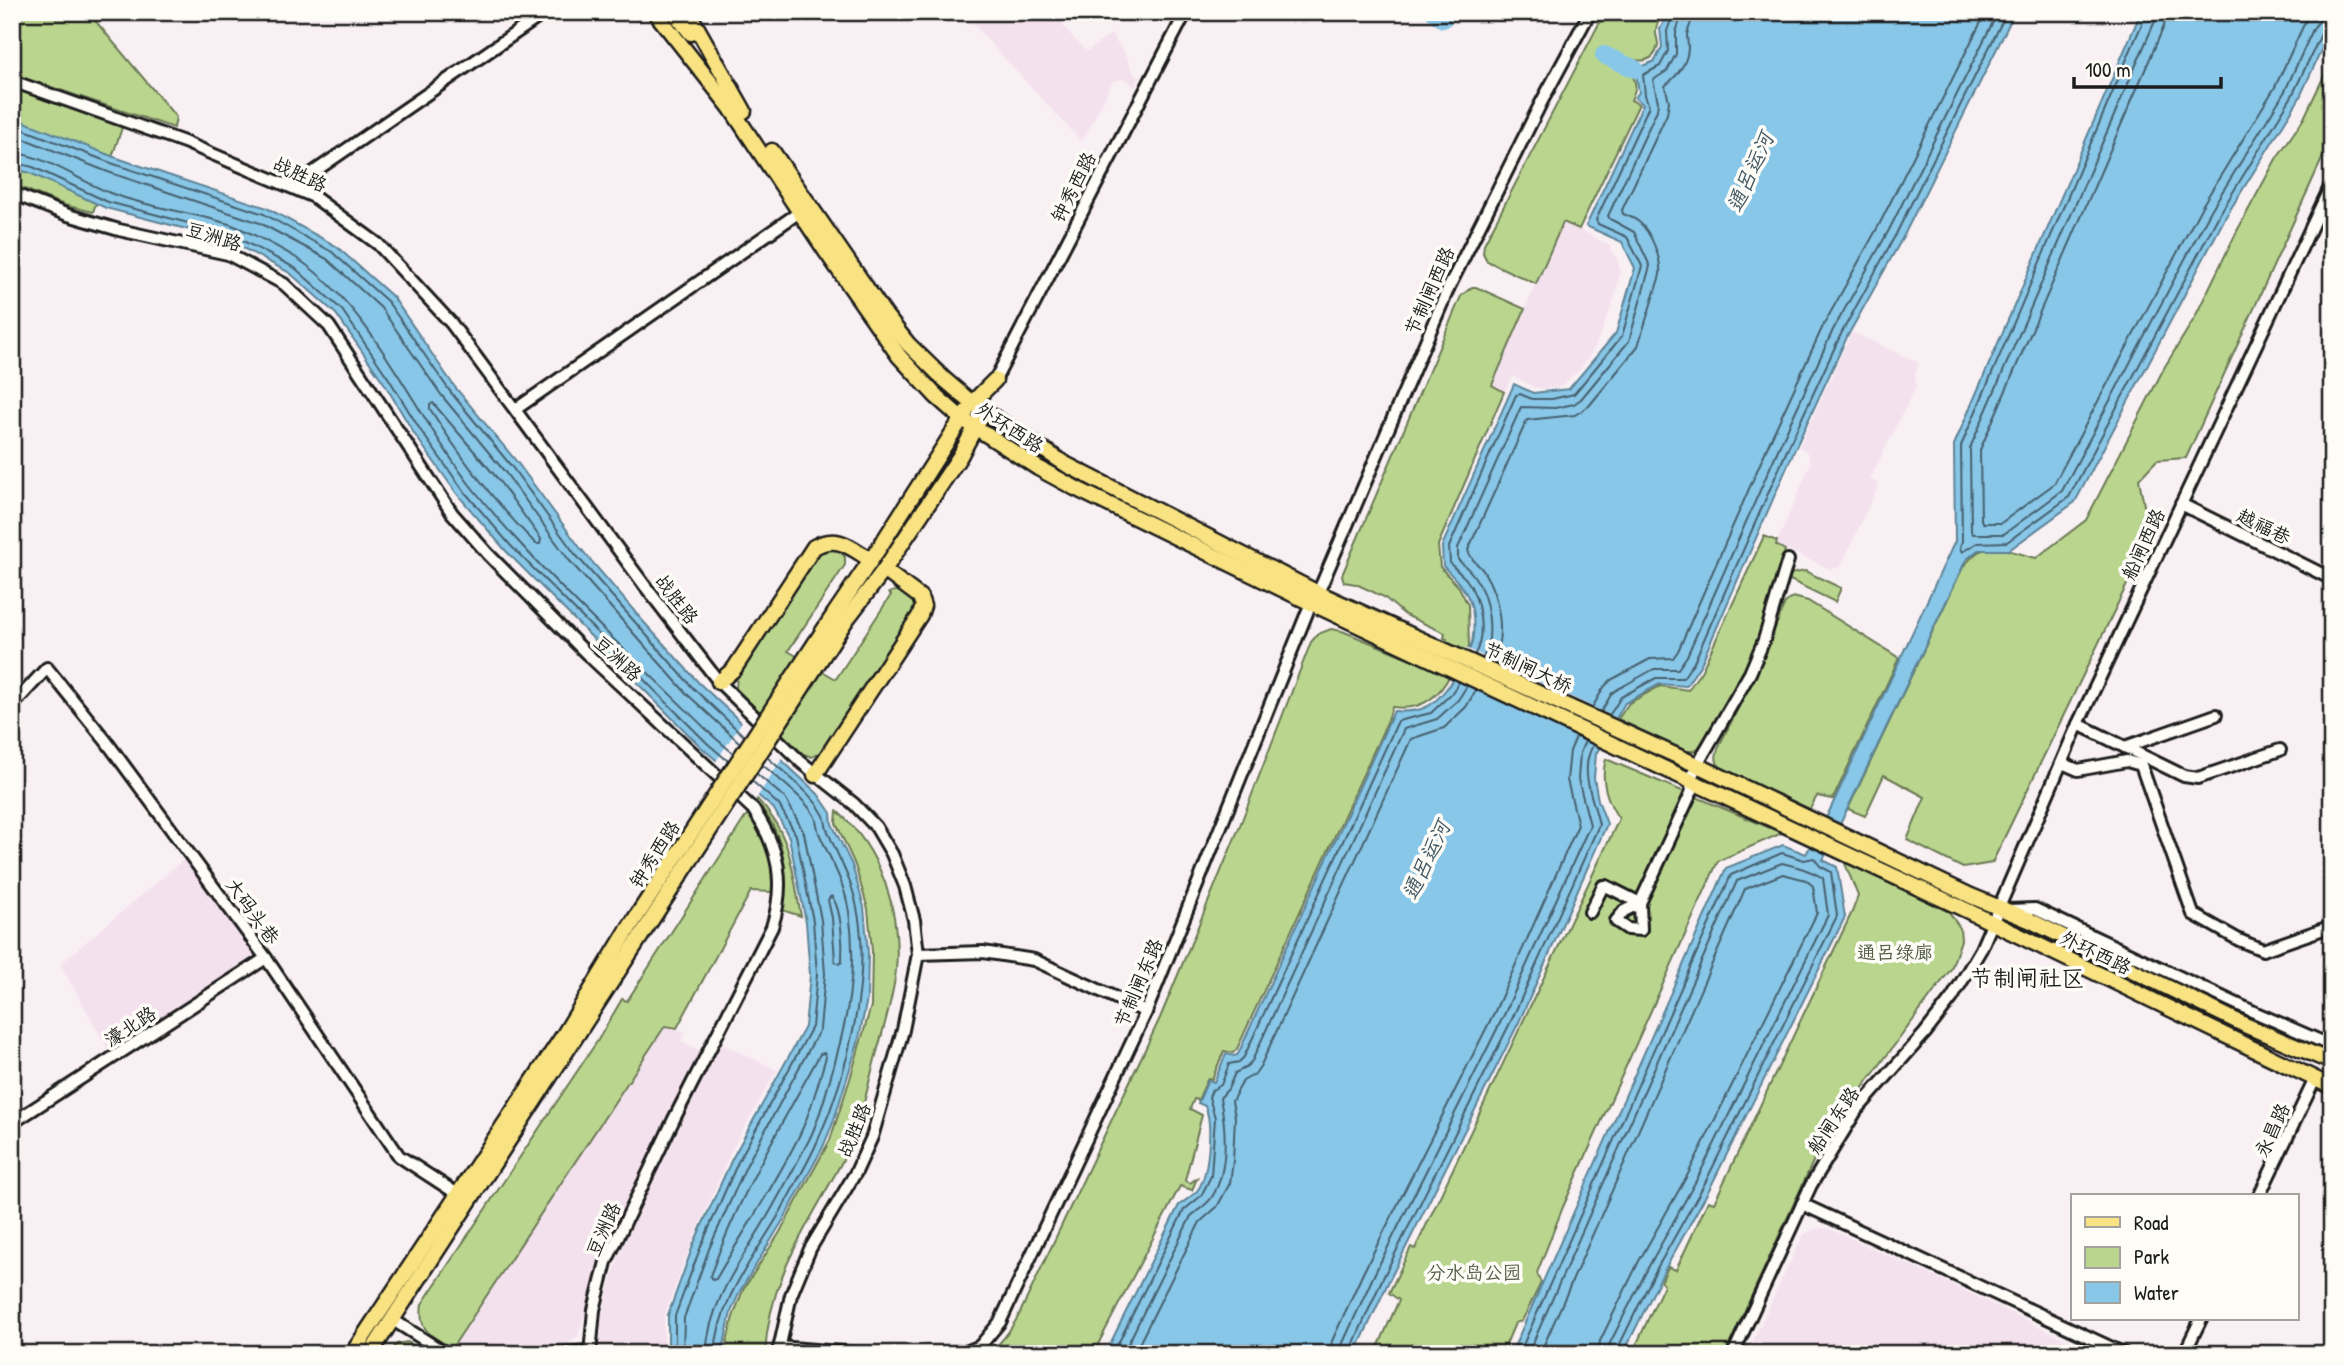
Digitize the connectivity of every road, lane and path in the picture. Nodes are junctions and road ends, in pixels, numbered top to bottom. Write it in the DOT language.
graph roads {
  1 [pos="546,12"];
  2 [pos="655,12"];
  3 [pos="673,12"];
  4 [pos="688,12"];
  5 [pos="1186,12"];
  6 [pos="1590,12"];
  7 [pos="12,81"];
  8 [pos="734,105"];
  9 [pos="2332,183"];
  10 [pos="292,187"];
  11 [pos="12,192"];
  12 [pos="801,211"];
  13 [pos="995,380"];
  14 [pos="978,407"];
  15 [pos="516,409"];
  16 [pos="961,418"];
  17 [pos="975,428"];
  18 [pos="2181,504"];
  19 [pos="871,560"];
  20 [pos="1788,560"];
  21 [pos="884,570"];
  22 [pos="2332,579"];
  23 [pos="1315,598"];
  24 [pos="841,617"];
  25 [pos="1391,632"];
  26 [pos="719,682"];
  27 [pos="12,706"];
  28 [pos="2216,715"];
  29 [pos="2078,724"];
  30 [pos="2125,747"];
  31 [pos="2280,750"];
  32 [pos="2062,763"];
  33 [pos="1697,765"];
  34 [pos="815,775"];
  35 [pos="1690,780"];
  36 [pos="2001,908"];
  37 [pos="1590,912"];
  38 [pos="1991,923"];
  39 [pos="2332,926"];
  40 [pos="918,954"];
  41 [pos="266,958"];
  42 [pos="1146,1012"];
  43 [pos="2332,1046"];
  44 [pos="2332,1062"];
  45 [pos="2315,1079"];
  46 [pos="2332,1087"];
  47 [pos="12,1123"];
  48 [pos="2260,1194"];
  49 [pos="464,1198"];
  50 [pos="1802,1205"];
  51 [pos="2201,1320"];
  52 [pos="393,1321"];
  53 [pos="778,1351"];
  54 [pos="590,1352"];
  55 [pos="352,1354"];
  56 [pos="370,1354"];
  57 [pos="450,1354"];
  58 [pos="551,1354"];
  59 [pos="864,1354"];
  60 [pos="961,1354"];
  61 [pos="1732,1354"];
  62 [pos="2124,1354"];
  63 [pos="2185,1354"];
  1 -- 10 [label="street"];
  2 -- 8 [label="main road, 外环西路"];
  3 -- 8 [label="main road, 外环西路"];
  4 -- 8 [label="main road, 外环西路"];
  5 -- 13 [label="street, 钟秀西路"];
  6 -- 23 [label="street, 节制闸西路"];
  7 -- 10 [label="street, 战胜路"];
  8 -- 12 [label="main road, 外环西路"];
  8 -- 14 [label="main road, 外环西路"];
  9 -- 18 [label="street, 船闸西路"];
  10 -- 15 [label="street, 战胜路"];
  11 -- 54 [label="street, 豆洲路"];
  12 -- 15 [label="street"];
  12 -- 16 [label="main road, 外环西路"];
  13 -- 14 [label="main road, 外环西路"];
  14 -- 16 [label="main road, 钟秀西路"];
  14 -- 17 [label="main road, 钟秀西路"];
  14 -- 23 [label="main road, 外环西路"];
  15 -- 26 [label="street, 战胜路"];
  16 -- 17 [label="main road, 外环西路"];
  16 -- 19 [label="main road, 钟秀西路"];
  17 -- 21 [label="main road, 钟秀西路"];
  17 -- 23 [label="main road, 外环西路"];
  18 -- 22 [label="street, 越福巷"];
  18 -- 29 [label="street, 船闸西路"];
  19 -- 24 [label="main road, 钟秀西路"];
  19 -- 26 [label="main road"];
  20 -- 33 [label="street"];
  21 -- 24 [label="main road, 钟秀西路"];
  21 -- 34 [label="main road"];
  23 -- 25 [label="main road, 外环西路"];
  23 -- 42 [label="street, 节制闸东路"];
  24 -- 49 [label="main road, 钟秀西路, bridge"];
  25 -- 33 [label="main road, 节制闸大桥"];
  25 -- 35 [label="main road, 节制闸大桥"];
  26 -- 34 [label="street, 战胜路"];
  27 -- 41 [label="street, 大码头巷"];
  28 -- 30 [label="street"];
  29 -- 30 [label="street"];
  29 -- 32 [label="street, 船闸西路"];
  30 -- 31 [label="street"];
  32 -- 36 [label="street, 船闸西路"];
  32 -- 39 [label="street"];
  33 -- 35 [label="street"];
  33 -- 36 [label="main road, 外环西路"];
  34 -- 40 [label="street, 战胜路"];
  35 -- 37 [label="street"];
  35 -- 38 [label="main road, 外环西路"];
  36 -- 38 [label="street, 船闸西路"];
  36 -- 43 [label="street"];
  36 -- 44 [label="main road, 外环西路"];
  38 -- 45 [label="main road, 外环西路"];
  38 -- 50 [label="street, 船闸东路"];
  40 -- 42 [label="street"];
  40 -- 53 [label="street, 战胜路"];
  41 -- 47 [label="street, 濠北路"];
  41 -- 49 [label="street, 大码头巷"];
  42 -- 60 [label="street, 节制闸东路"];
  45 -- 46 [label="main road, 外环西路"];
  45 -- 48 [label="street, 永昌路"];
  49 -- 52 [label="main road, 钟秀西路"];
  49 -- 55 [label="main road, 钟秀西路"];
  50 -- 61 [label="street, 船闸东路"];
  50 -- 62 [label="street"];
  51 -- 63 [label="street"];
  52 -- 56 [label="main road, 钟秀西路"];
  52 -- 57 [label="street"];
  53 -- 59 [label="street"];
  54 -- 58 [label="street"];
}
